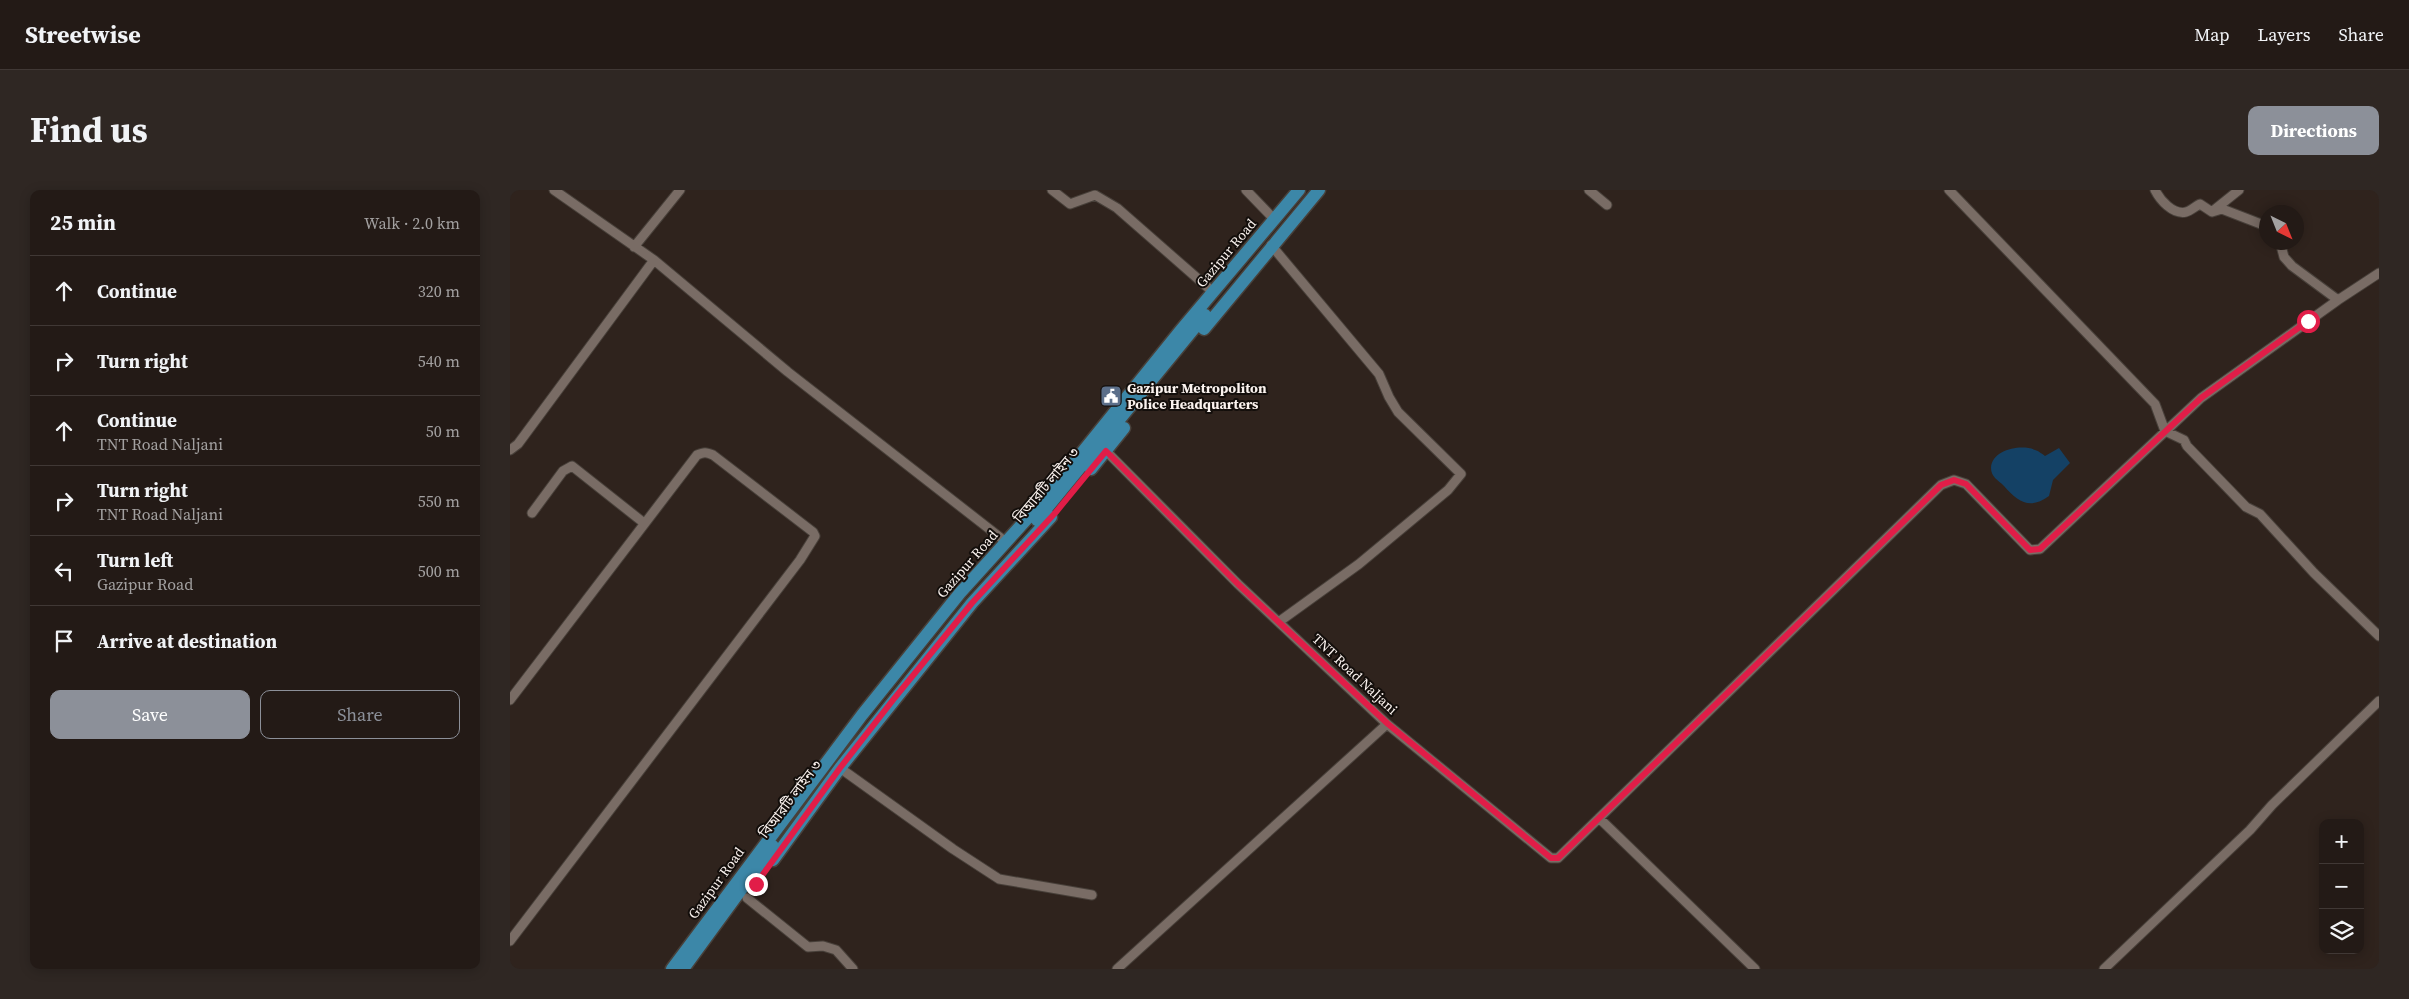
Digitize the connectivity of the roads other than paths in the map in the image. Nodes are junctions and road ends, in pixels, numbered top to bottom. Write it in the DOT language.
graph roads {
  1 [pos="554,190"];
  2 [pos="680,190"];
  3 [pos="1052,190"];
  4 [pos="1246,190"];
  5 [pos="1299,190"];
  6 [pos="1309,190"];
  7 [pos="1319,190"];
  8 [pos="1588,190"];
  9 [pos="1950,190"];
  10 [pos="2155,190"];
  11 [pos="2239,190"];
  12 [pos="1607,205"];
  13 [pos="2212,212"];
  14 [pos="1274,219"];
  15 [pos="2259,223"];
  16 [pos="1271,246"];
  17 [pos="634,247"];
  18 [pos="2282,250"];
  19 [pos="654,260"];
  20 [pos="2379,274"];
  21 [pos="1213,292"];
  22 [pos="2338,300"];
  23 [pos="2165,431"];
  24 [pos="510,450"];
  25 [pos="1106,451"];
  26 [pos="532,513"];
  27 [pos="644,523"];
  28 [pos="1006,542"];
  29 [pos="1280,621"];
  30 [pos="2379,636"];
  31 [pos="510,700"];
  32 [pos="2379,701"];
  33 [pos="1388,724"];
  34 [pos="840,768"];
  35 [pos="1599,818"];
  36 [pos="1092,896"];
  37 [pos="747,898"];
  38 [pos="510,941"];
  39 [pos="672,969"];
  40 [pos="683,969"];
  41 [pos="694,969"];
  42 [pos="853,969"];
  43 [pos="1117,969"];
  44 [pos="1755,969"];
  45 [pos="2104,969"];
  1 -- 17 [label="street"];
  2 -- 17 [label="street"];
  3 -- 21 [label="street"];
  4 -- 14 [label="street"];
  5 -- 14 [label="main road, Gazipur Road"];
  6 -- 40 [label="main road, বিআরটি লাইন ৩"];
  7 -- 16 [label="main road"];
  8 -- 12 [label="street"];
  9 -- 23 [label="street"];
  10 -- 13 [label="street"];
  11 -- 13 [label="street"];
  13 -- 15 [label="street"];
  14 -- 21 [label="main road, Gazipur Road"];
  16 -- 25 [label="main road"];
  16 -- 29 [label="street"];
  17 -- 19 [label="street"];
  18 -- 22 [label="street"];
  19 -- 24 [label="street"];
  19 -- 28 [label="street"];
  20 -- 22 [label="street"];
  21 -- 28 [label="main road, Gazipur Road"];
  22 -- 23 [label="street"];
  23 -- 30 [label="street"];
  23 -- 35 [label="street, TNT Road Naljani"];
  25 -- 29 [label="street, TNT Road Naljani"];
  25 -- 34 [label="main road"];
  26 -- 27 [label="street"];
  27 -- 31 [label="street"];
  27 -- 38 [label="street"];
  28 -- 39 [label="main road, Gazipur Road"];
  29 -- 33 [label="street, TNT Road Naljani"];
  32 -- 45 [label="street"];
  33 -- 35 [label="street, TNT Road Naljani"];
  33 -- 43 [label="street"];
  34 -- 36 [label="street"];
  34 -- 37 [label="main road"];
  35 -- 44 [label="street"];
  37 -- 41 [label="main road"];
  37 -- 42 [label="street"];
}
